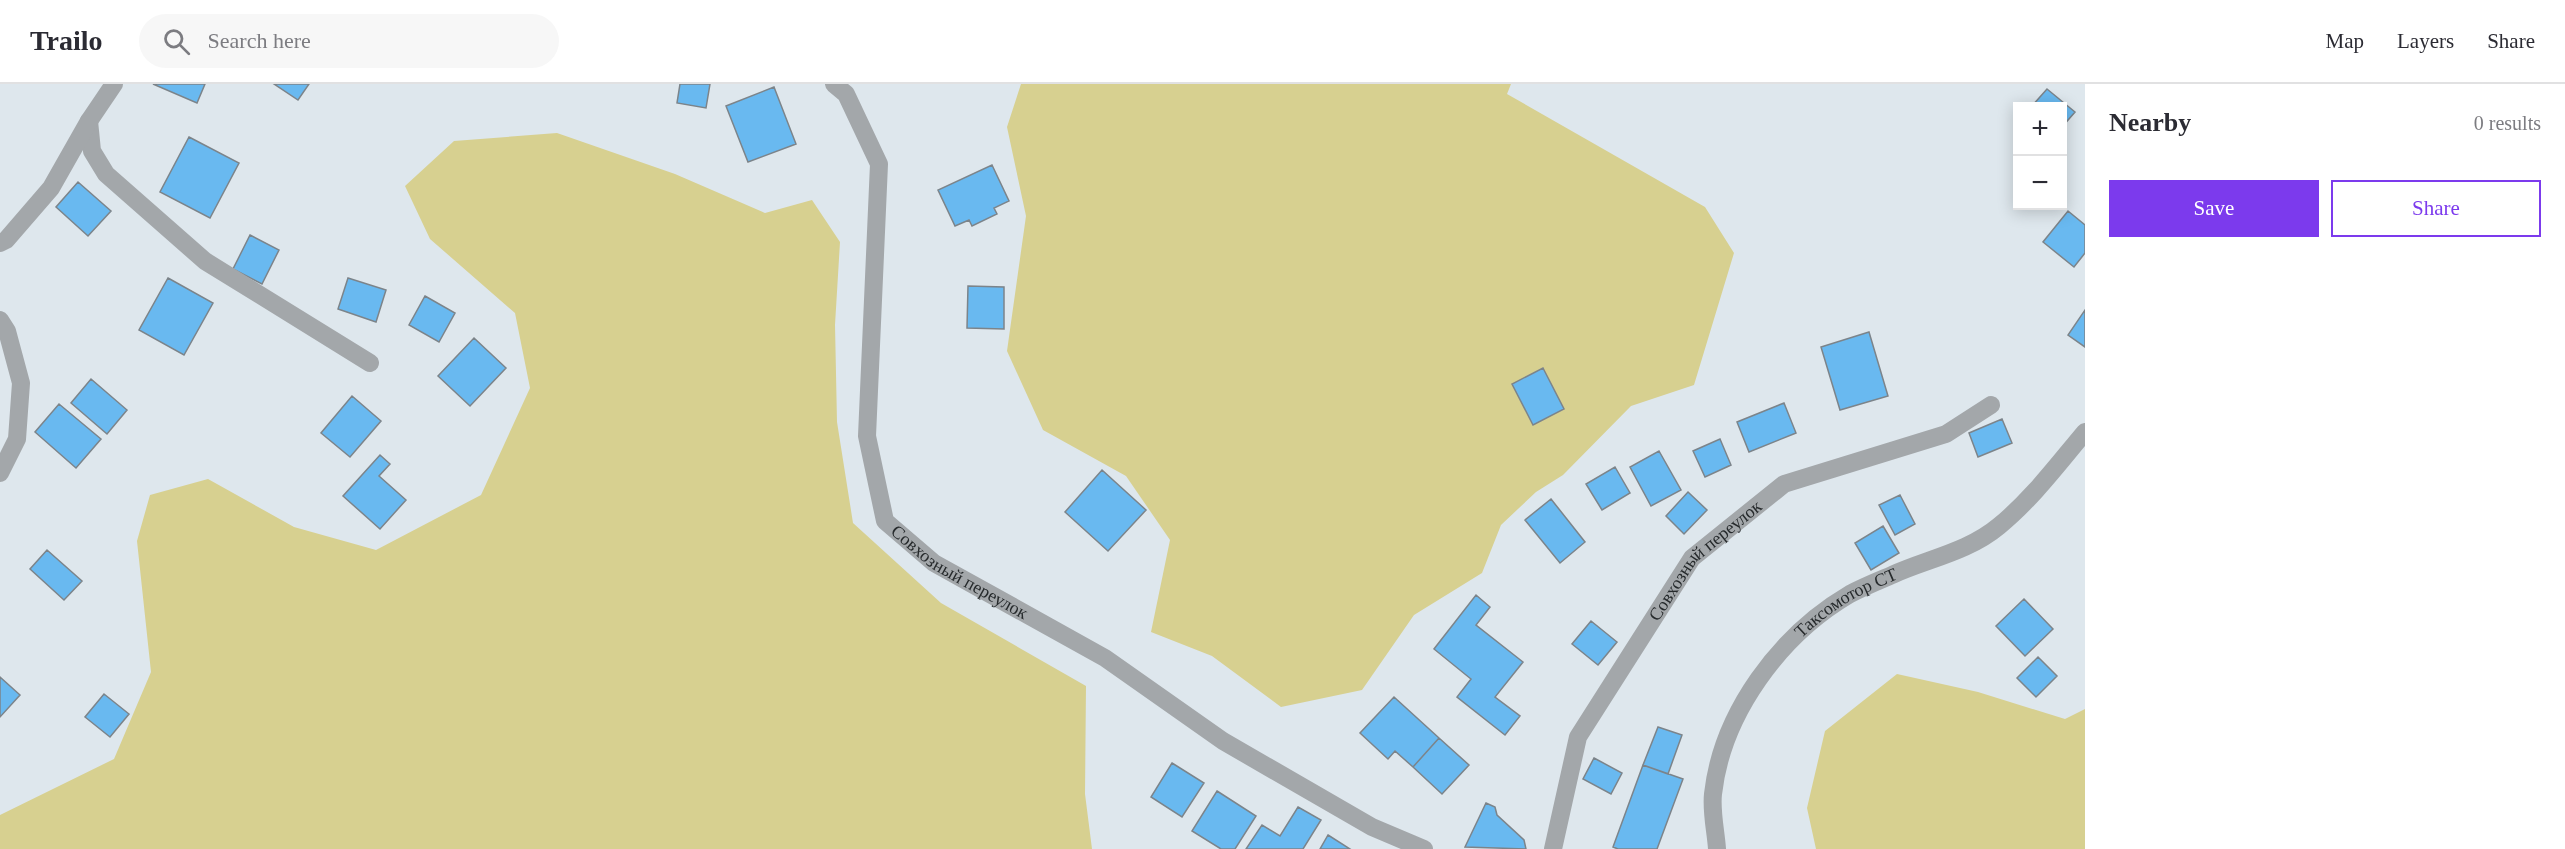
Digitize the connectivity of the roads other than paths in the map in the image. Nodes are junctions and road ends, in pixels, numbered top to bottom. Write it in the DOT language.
graph roads {
  1 [pos="114,84"];
  2 [pos="834,84"];
  3 [pos="89,121"];
  4 [pos="0,243"];
  5 [pos="0,320"];
  6 [pos="370,363"];
  7 [pos="1991,405"];
  8 [pos="2085,432"];
  9 [pos="0,473"];
  10 [pos="1424,849"];
  11 [pos="1553,849"];
  12 [pos="1717,849"];
  1 -- 3 [label="street"];
  2 -- 10 [label="street, Совхозный переулок"];
  3 -- 4 [label="street"];
  3 -- 6 [label="street"];
  5 -- 9 [label="street"];
  7 -- 11 [label="street, Совхозный переулок"];
  8 -- 12 [label="street, Таксомотор СТ"];
}
